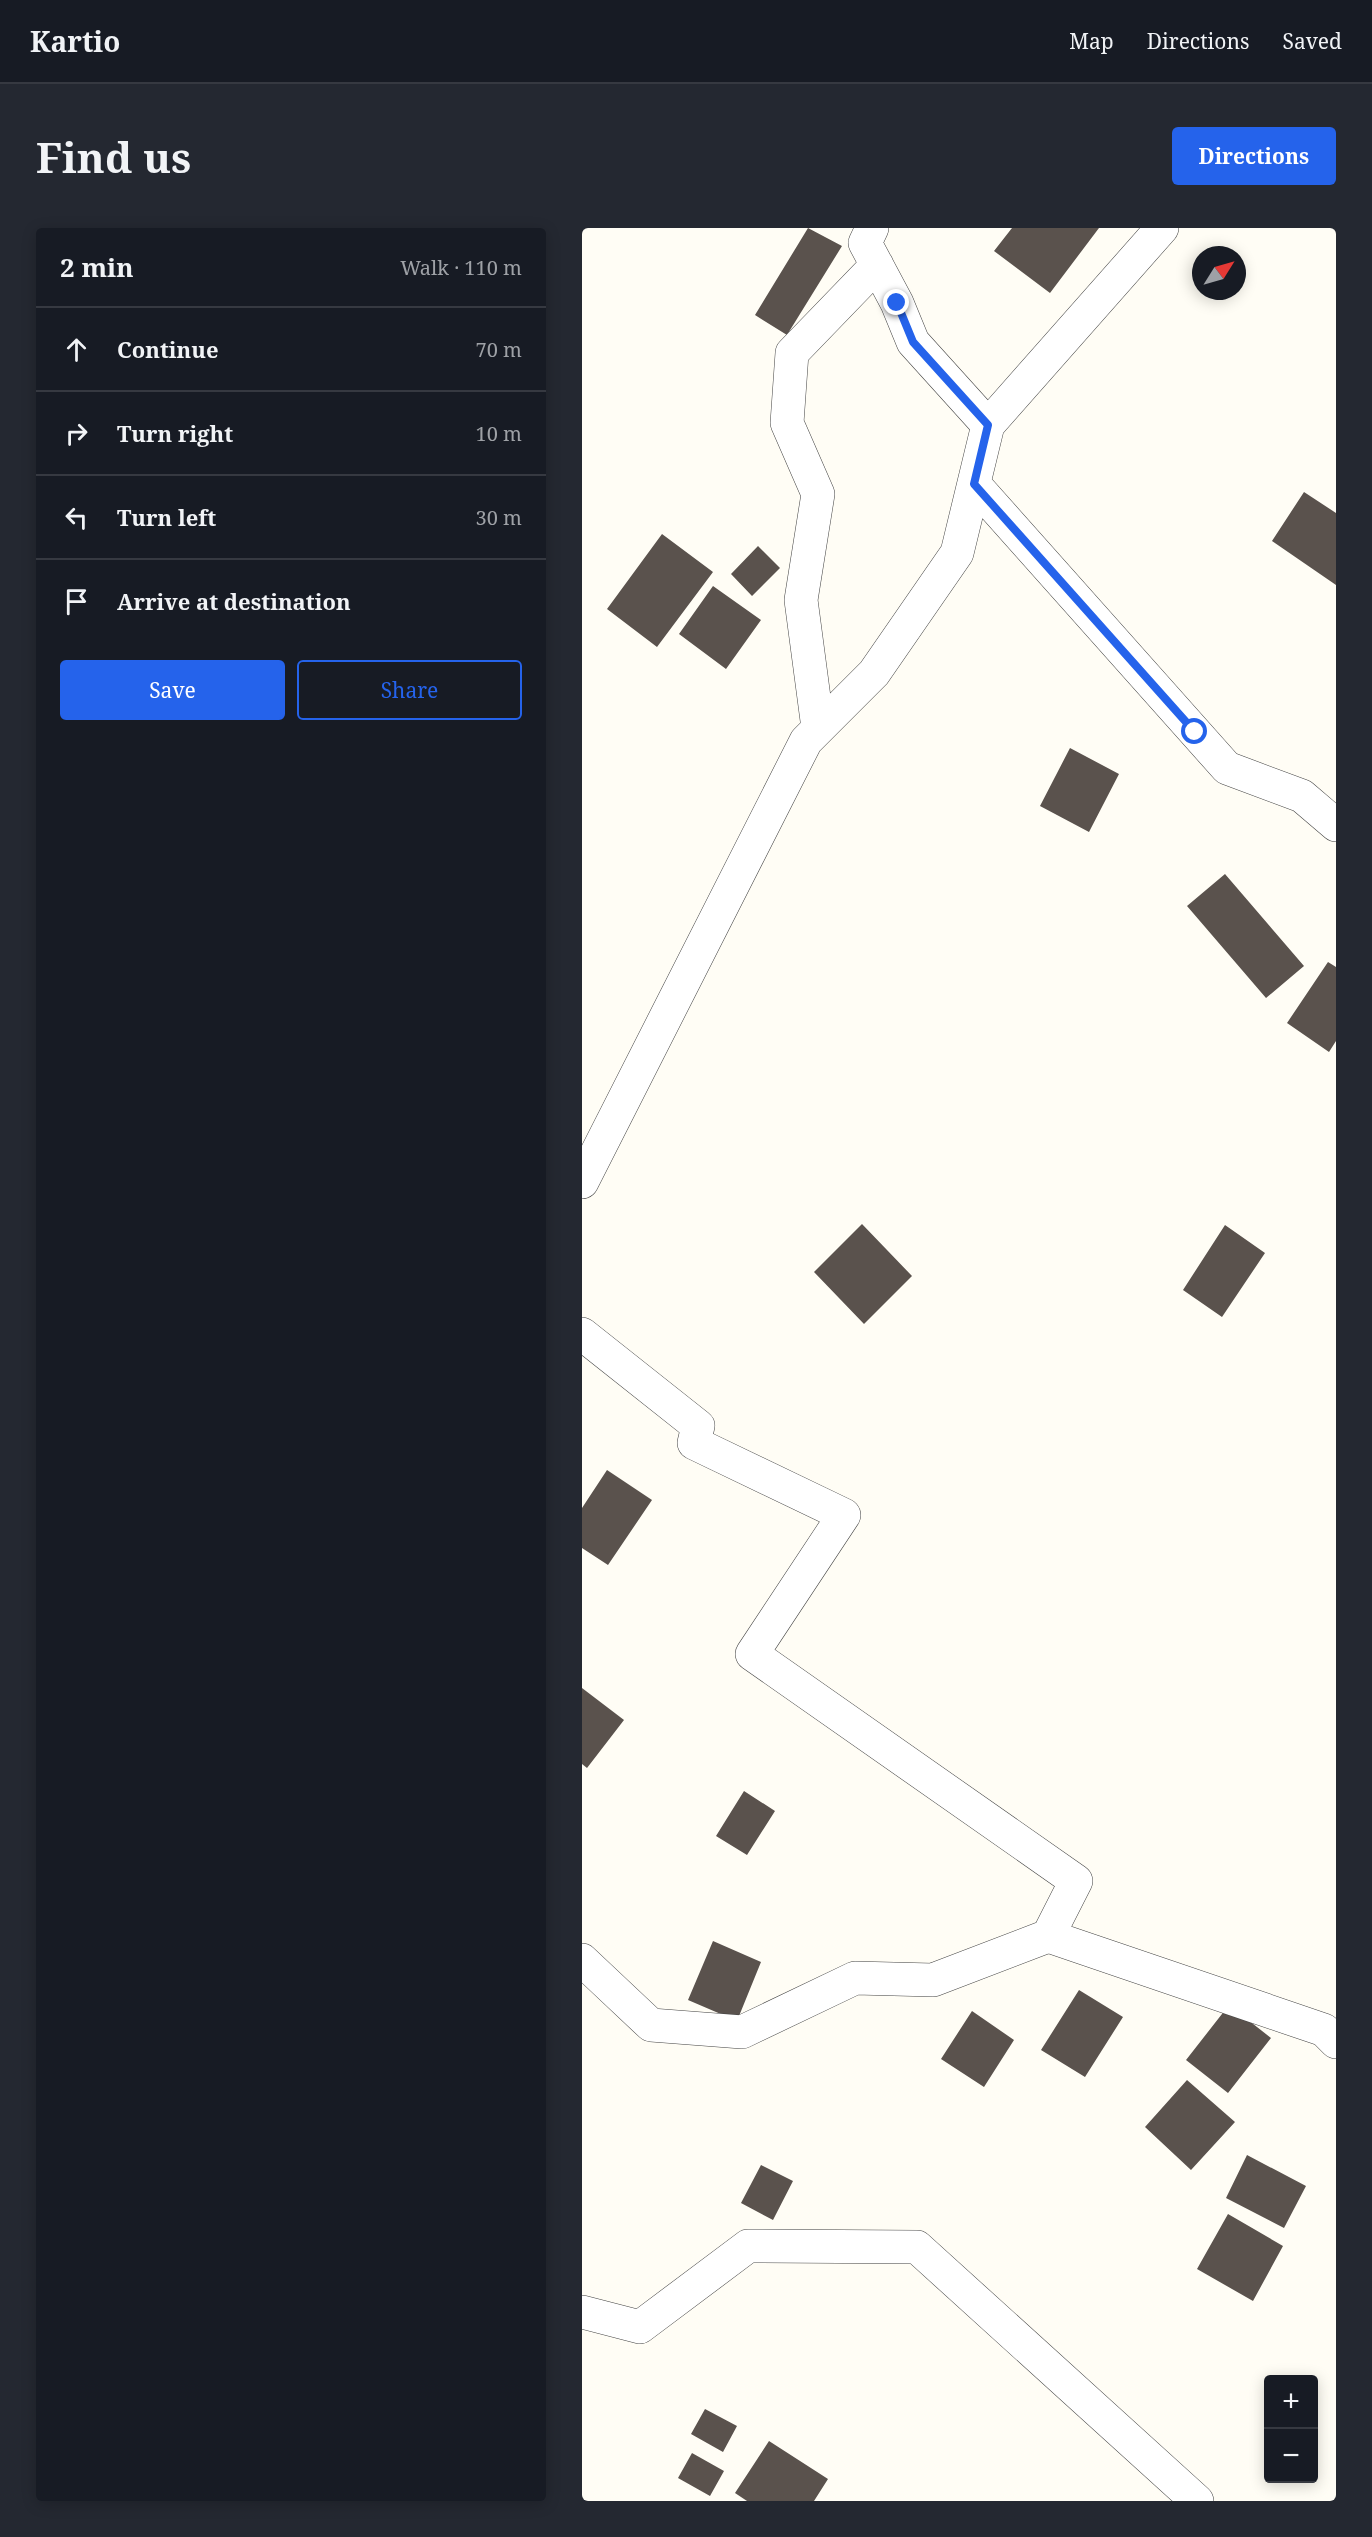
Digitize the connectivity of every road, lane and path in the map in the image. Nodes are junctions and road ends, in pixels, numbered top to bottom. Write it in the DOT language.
graph roads {
  1 [pos="872,228"];
  2 [pos="1162,228"];
  3 [pos="877,265"];
  4 [pos="988,425"];
  5 [pos="974,484"];
  6 [pos="818,728"];
  7 [pos="1336,825"];
  8 [pos="582,1182"];
  9 [pos="582,1334"];
  10 [pos="1048,1936"];
  11 [pos="582,1960"];
  12 [pos="1336,2042"];
  13 [pos="582,2312"];
  14 [pos="1197,2501"];
  1 -- 3 [label="street"];
  2 -- 4 [label="street"];
  3 -- 4 [label="street"];
  3 -- 6 [label="street"];
  4 -- 5 [label="street"];
  5 -- 6 [label="street"];
  5 -- 7 [label="street"];
  6 -- 8 [label="street"];
  9 -- 10 [label="street"];
  10 -- 11 [label="street"];
  10 -- 12 [label="street"];
  13 -- 14 [label="street"];
}
